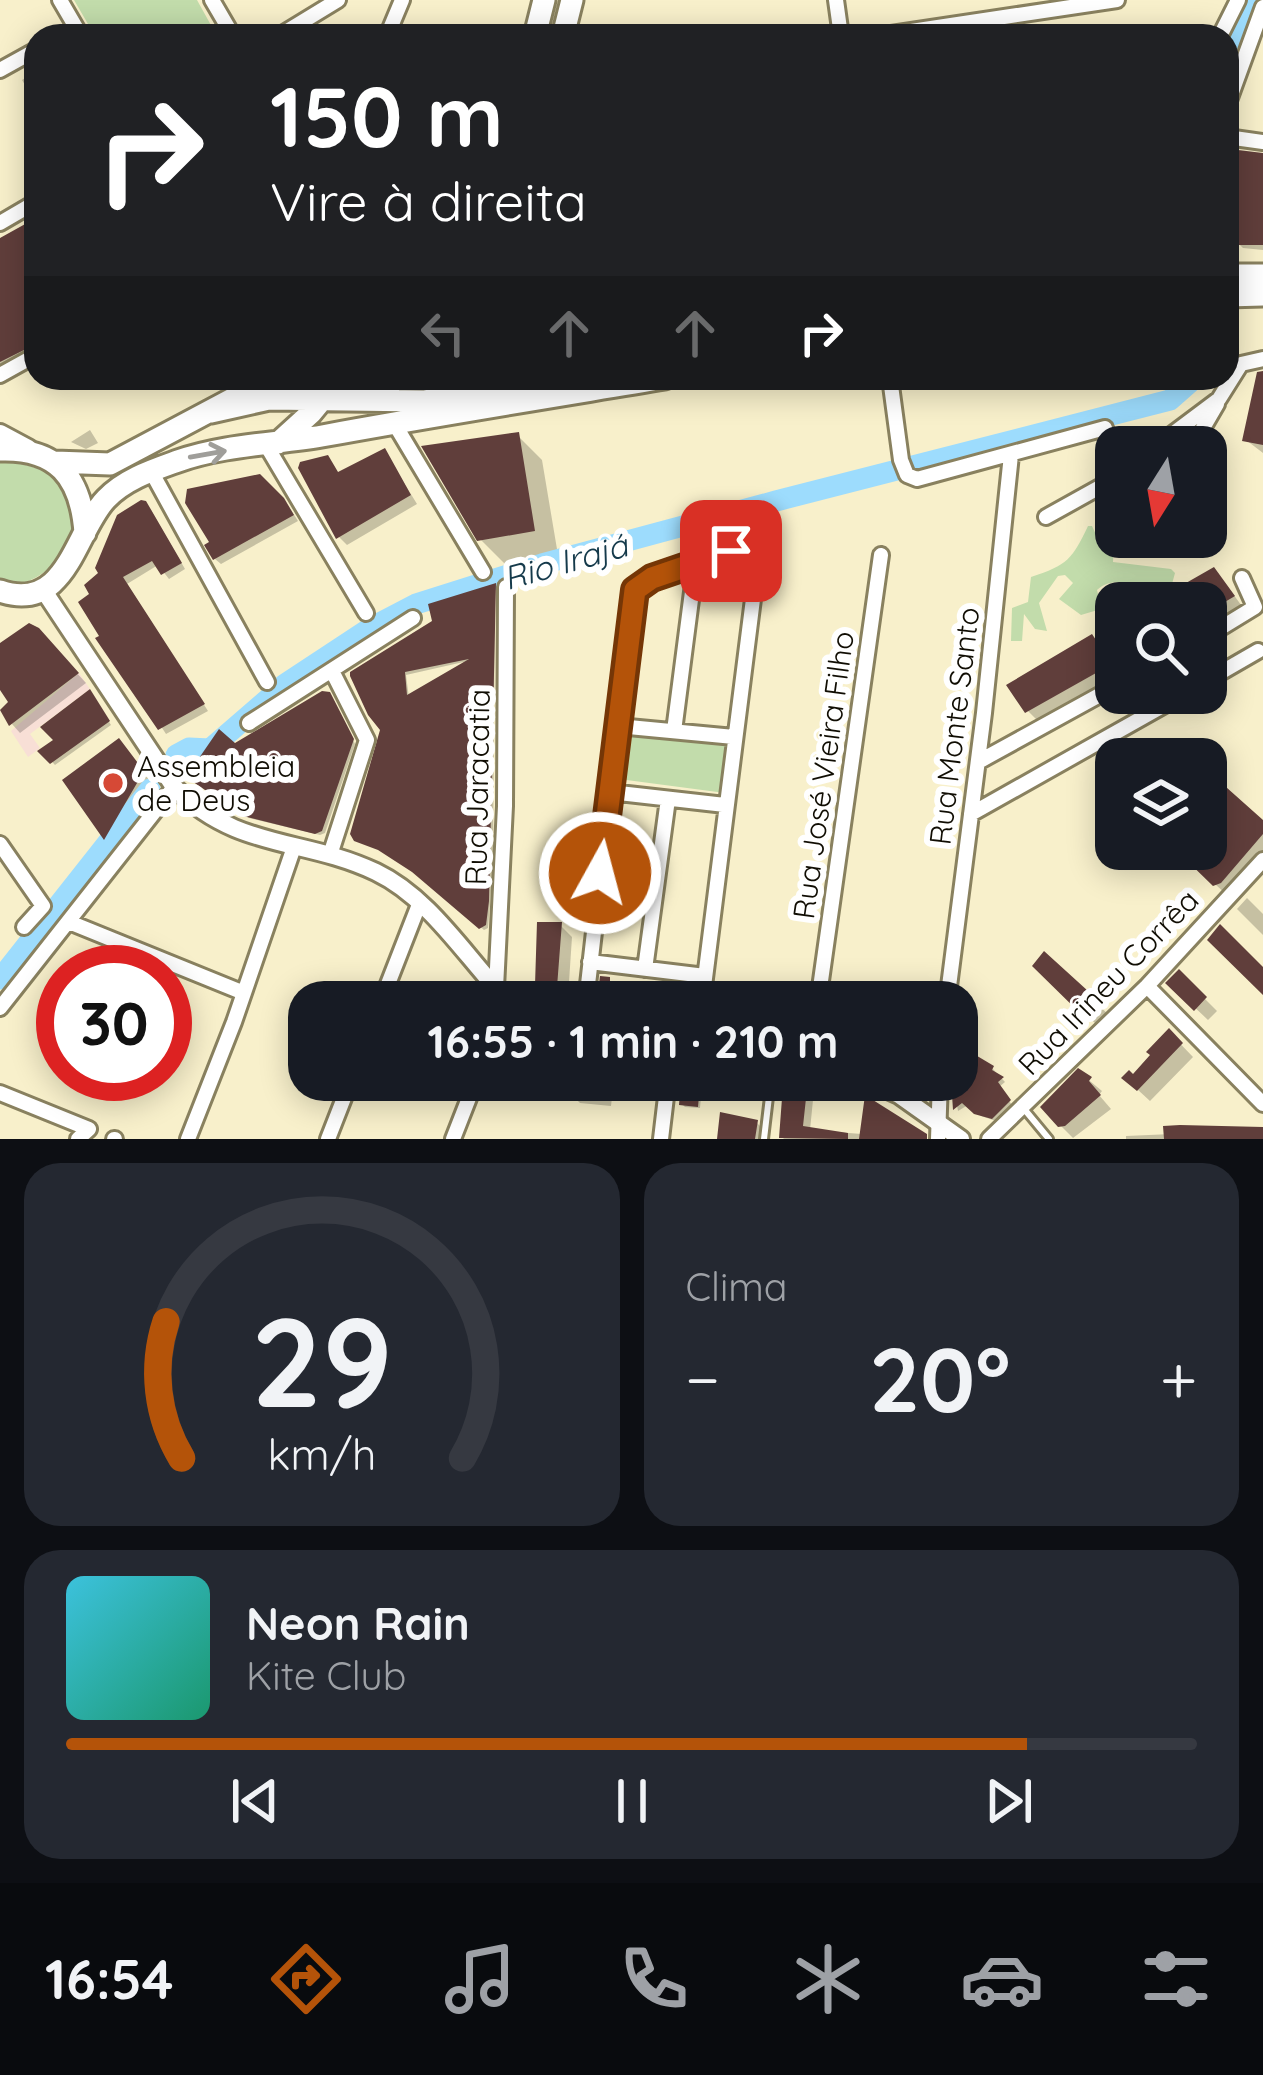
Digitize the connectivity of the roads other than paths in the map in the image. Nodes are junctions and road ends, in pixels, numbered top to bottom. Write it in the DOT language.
graph roads {
  1 [pos="338,0"];
  2 [pos="1117,0"];
  3 [pos="1263,7"];
  4 [pos="299,24"];
  5 [pos="958,24"];
  6 [pos="1239,73"];
  7 [pos="250,390"];
  8 [pos="331,390"];
  9 [pos="376,390"];
  10 [pos="485,390"];
  11 [pos="571,390"];
  12 [pos="892,390"];
  13 [pos="1225,390"];
  14 [pos="1219,399"];
  15 [pos="322,401"];
  16 [pos="211,412"];
  17 [pos="398,412"];
  18 [pos="1183,426"];
  19 [pos="1208,426"];
  20 [pos="1095,431"];
  21 [pos="0,434"];
  22 [pos="272,444"];
  23 [pos="28,449"];
  24 [pos="0,450"];
  25 [pos="1011,455"];
  26 [pos="55,461"];
  27 [pos="152,471"];
  28 [pos="1095,490"];
  29 [pos="1046,517"];
  30 [pos="86,533"];
  31 [pos="881,555"];
  32 [pos="696,561"];
  33 [pos="483,572"];
  34 [pos="1242,578"];
  35 [pos="506,587"];
  36 [pos="42,588"];
  37 [pos="3,594"];
  38 [pos="366,613"];
  39 [pos="413,618"];
  40 [pos="1227,624"];
  41 [pos="1258,651"];
  42 [pos="1227,669"];
  43 [pos="332,671"];
  44 [pos="268,682"];
  45 [pos="1095,698"];
  46 [pos="1149,714"];
  47 [pos="249,723"];
  48 [pos="618,726"];
  49 [pos="674,731"];
  50 [pos="734,737"];
  51 [pos="978,762"];
  52 [pos="174,787"];
  53 [pos="610,792"];
  54 [pos="668,799"];
  55 [pos="725,805"];
  56 [pos="971,814"];
  57 [pos="0,844"];
  58 [pos="293,847"];
  59 [pos="330,855"];
  60 [pos="1263,860"];
  61 [pos="420,902"];
  62 [pos="69,922"];
  63 [pos="24,927"];
  64 [pos="590,962"];
  65 [pos="645,969"];
  66 [pos="705,976"];
  67 [pos="389,981"];
  68 [pos="492,981"];
  69 [pos="507,981"];
  70 [pos="588,981"];
  71 [pos="704,981"];
  72 [pos="821,981"];
  73 [pos="950,981"];
  74 [pos="1147,986"];
  75 [pos="244,993"];
  76 [pos="0,1008"];
  77 [pos="0,1094"];
  78 [pos="343,1101"];
  79 [pos="468,1101"];
  80 [pos="666,1101"];
  81 [pos="769,1101"];
  82 [pos="905,1101"];
  83 [pos="940,1101"];
  84 [pos="1263,1104"];
  85 [pos="1022,1107"];
  86 [pos="939,1131"];
  87 [pos="83,1134"];
  88 [pos="188,1139"];
  89 [pos="328,1139"];
  90 [pos="453,1139"];
  91 [pos="662,1139"];
  92 [pos="764,1139"];
  93 [pos="961,1139"];
  94 [pos="988,1139"];
  95 [pos="1049,1139"];
  1 -- 4 [label="street"];
  2 -- 5 [label="street"];
  3 -- 6 [label="street"];
  7 -- 16 [label="main road"];
  8 -- 15 [label="main road"];
  9 -- 17 [label="main road"];
  10 -- 17 [label="main road"];
  11 -- 17 [label="main road"];
  12 -- 25 [label="street"];
  13 -- 14 [label="street"];
  14 -- 18 [label="street"];
  14 -- 19 [label="street"];
  15 -- 16 [label="main road"];
  15 -- 17 [label="main road"];
  15 -- 22 [label="main road"];
  16 -- 26 [label="main road"];
  17 -- 22 [label="main road"];
  17 -- 33 [label="street"];
  20 -- 25 [label="street"];
  21 -- 23 [label="main road"];
  27 -- 22 [label="main road, one-way"];
  22 -- 38 [label="street"];
  23 -- 24 [label="main road"];
  23 -- 26 [label="main road"];
  25 -- 51 [label="street, Rua Monte Santo"];
  26 -- 30 [label="main road"];
  27 -- 30 [label="main road"];
  27 -- 44 [label="street"];
  28 -- 29 [label="street"];
  30 -- 36 [label="main road"];
  31 -- 72 [label="street, Rua José Vieira Filho"];
  32 -- 48 [label="street"];
  32 -- 49 [label="street"];
  32 -- 50 [label="street"];
  34 -- 40 [label="street"];
  35 -- 69 [label="street, Rua Jaracatia"];
  36 -- 37 [label="main road"];
  36 -- 52 [label="street"];
  39 -- 43 [label="street"];
  41 -- 42 [label="street"];
  43 -- 47 [label="street"];
  43 -- 59 [label="street"];
  45 -- 51 [label="street"];
  46 -- 56 [label="street"];
  48 -- 49 [label="street"];
  48 -- 53 [label="street"];
  49 -- 50 [label="street"];
  50 -- 55 [label="street"];
  51 -- 56 [label="street, Rua Monte Santo"];
  52 -- 58 [label="street"];
  52 -- 62 [label="street"];
  53 -- 54 [label="street"];
  53 -- 64 [label="street"];
  54 -- 55 [label="street"];
  54 -- 65 [label="street"];
  55 -- 66 [label="street"];
  56 -- 73 [label="street, Rua Monte Santo"];
  57 -- 63 [label="street"];
  58 -- 59 [label="street"];
  58 -- 75 [label="street"];
  59 -- 61 [label="street"];
  60 -- 74 [label="street, Rua Irineu Corrêa"];
  61 -- 67 [label="street"];
  61 -- 68 [label="street"];
  62 -- 75 [label="street"];
  62 -- 76 [label="street"];
  64 -- 65 [label="street"];
  64 -- 70 [label="street"];
  65 -- 66 [label="street"];
  66 -- 71 [label="street"];
  74 -- 84 [label="street"];
  74 -- 85 [label="street, Rua Irineu Corrêa"];
  75 -- 88 [label="street"];
  77 -- 87 [label="street"];
  78 -- 89 [label="street"];
  79 -- 90 [label="street"];
  80 -- 91 [label="street"];
  81 -- 92 [label="lane"];
  82 -- 86 [label="street"];
  83 -- 86 [label="street"];
  85 -- 94 [label="street, Rua Irineu Corrêa"];
  85 -- 95 [label="lane"];
  86 -- 93 [label="street"];
}
